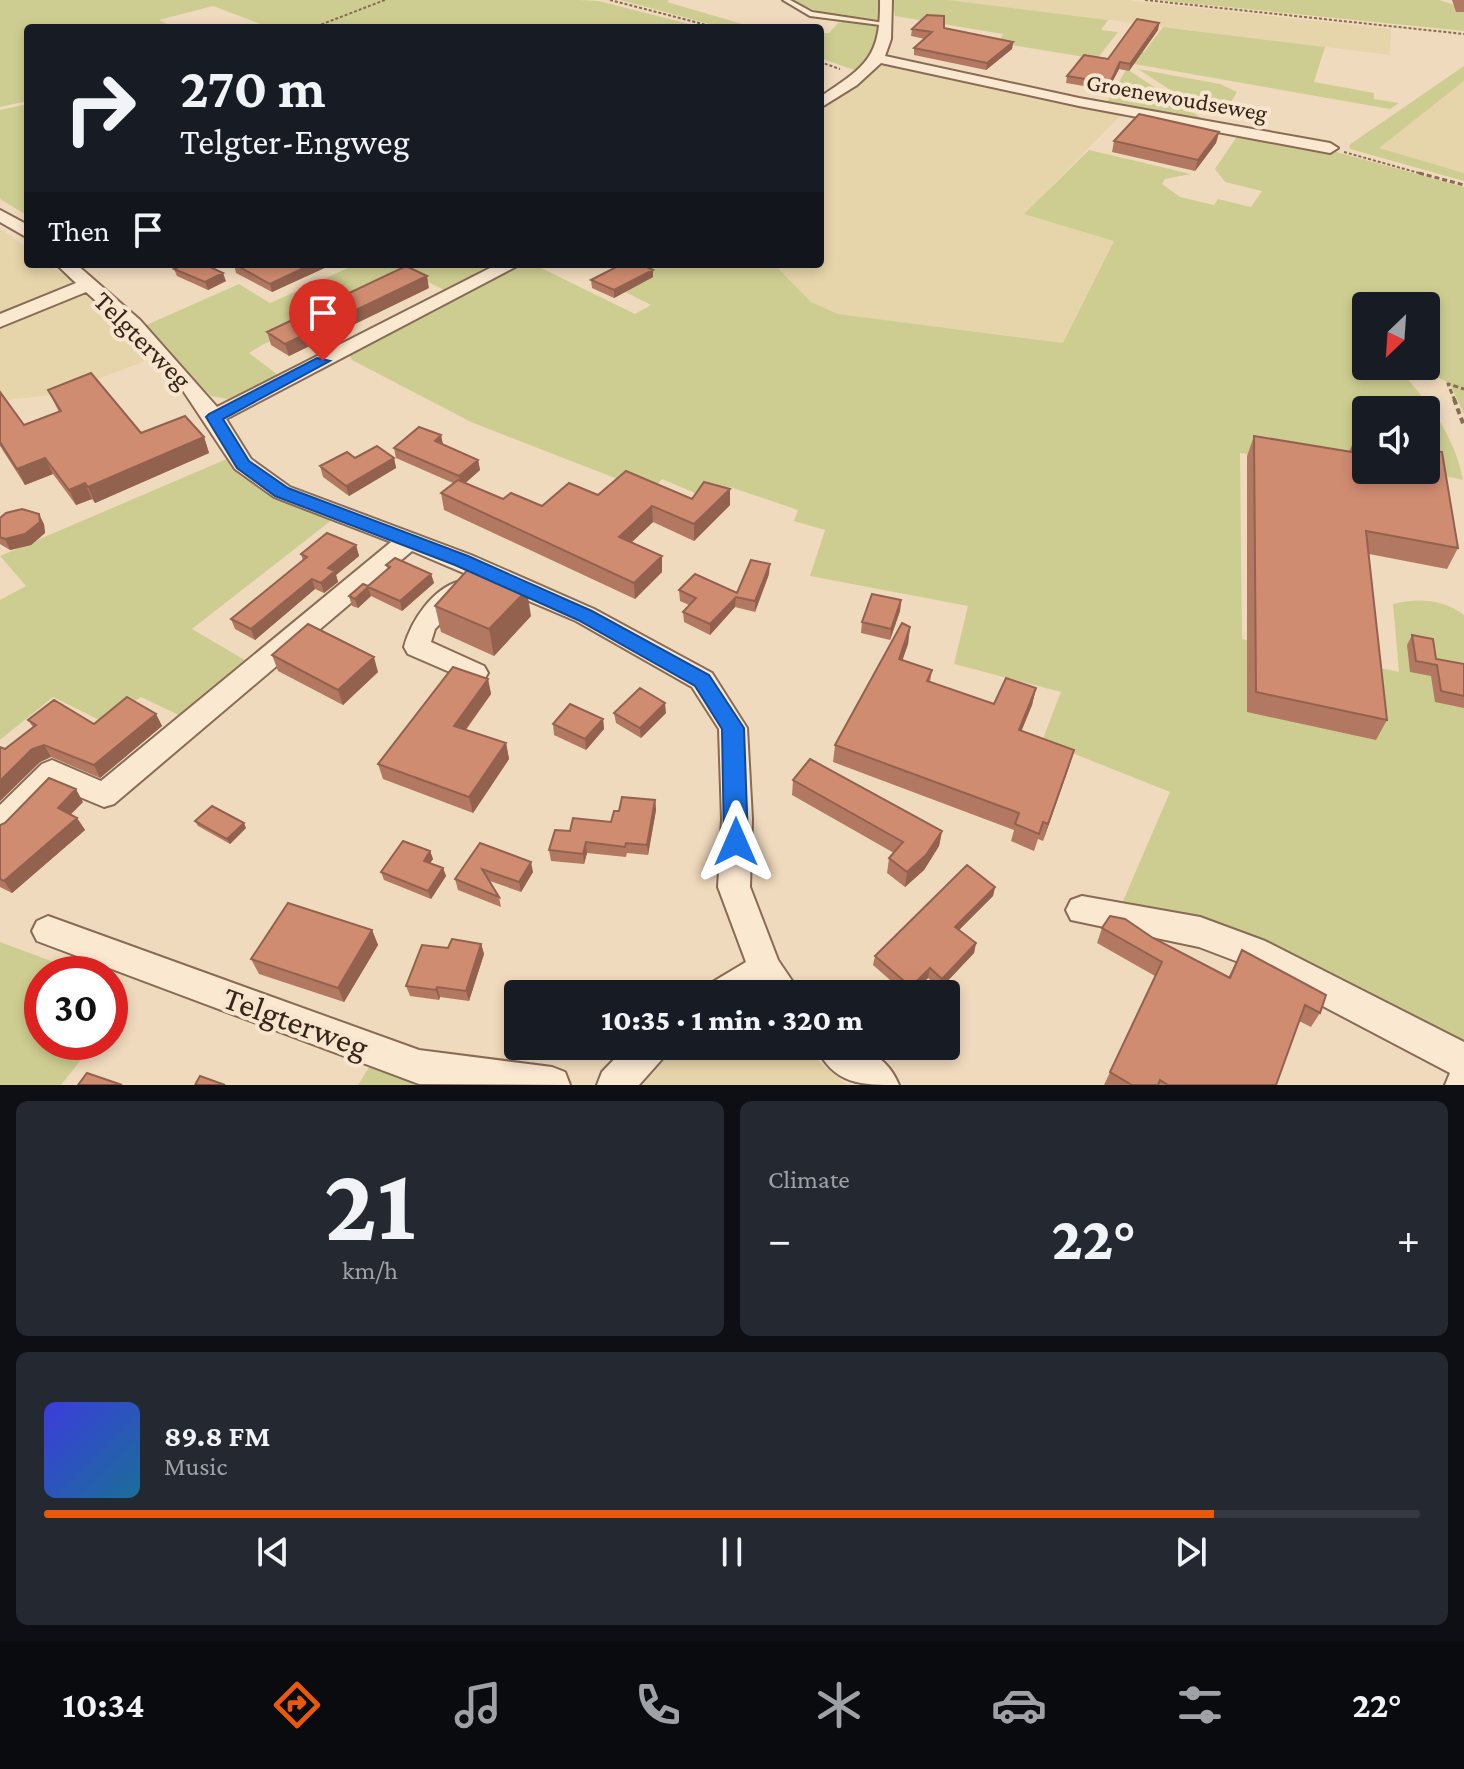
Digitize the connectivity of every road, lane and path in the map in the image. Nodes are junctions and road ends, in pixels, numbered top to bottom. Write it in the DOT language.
graph roads {
  1 [pos="385,0"];
  2 [pos="610,0"];
  3 [pos="786,0"];
  4 [pos="886,0"];
  5 [pos="1145,0"];
  6 [pos="322,24"];
  7 [pos="703,24"];
  8 [pos="888,24"];
  9 [pos="1464,34"];
  10 [pos="880,59"];
  11 [pos="824,101"];
  12 [pos="1330,148"];
  13 [pos="1464,185"];
  14 [pos="0,215"];
  15 [pos="24,230"];
  16 [pos="69,268"];
  17 [pos="504,268"];
  18 [pos="88,285"];
  19 [pos="0,321"];
  20 [pos="1464,389"];
  21 [pos="214,417"];
  22 [pos="1464,426"];
  23 [pos="409,540"];
  24 [pos="481,569"];
  25 [pos="475,673"];
  26 [pos="0,824"];
  27 [pos="1082,910"];
  28 [pos="48,931"];
  29 [pos="774,980"];
  30 [pos="638,1060"];
  31 [pos="850,1060"];
  32 [pos="1464,1061"];
  33 [pos="552,1085"];
  34 [pos="615,1085"];
  35 [pos="881,1085"];
  1 -- 6 [label="path"];
  2 -- 7 [label="path"];
  3 -- 8 [label="lane"];
  4 -- 8 [label="street"];
  5 -- 9 [label="path"];
  8 -- 10 [label="street"];
  10 -- 11 [label="street"];
  10 -- 12 [label="street, Groenewoudseweg"];
  12 -- 13 [label="path"];
  14 -- 15 [label="street"];
  16 -- 18 [label="street, Telgterweg"];
  17 -- 21 [label="street"];
  18 -- 19 [label="street"];
  18 -- 21 [label="street, Telgterweg"];
  20 -- 22 [label="path"];
  21 -- 23 [label="street, Telgterweg"];
  23 -- 24 [label="street, Telgterweg"];
  23 -- 26 [label="street"];
  24 -- 25 [label="street"];
  24 -- 29 [label="street, Telgterweg"];
  27 -- 32 [label="street"];
  28 -- 33 [label="street, Telgterweg"];
  30 -- 34 [label="street"];
  31 -- 35 [label="street"];
}
